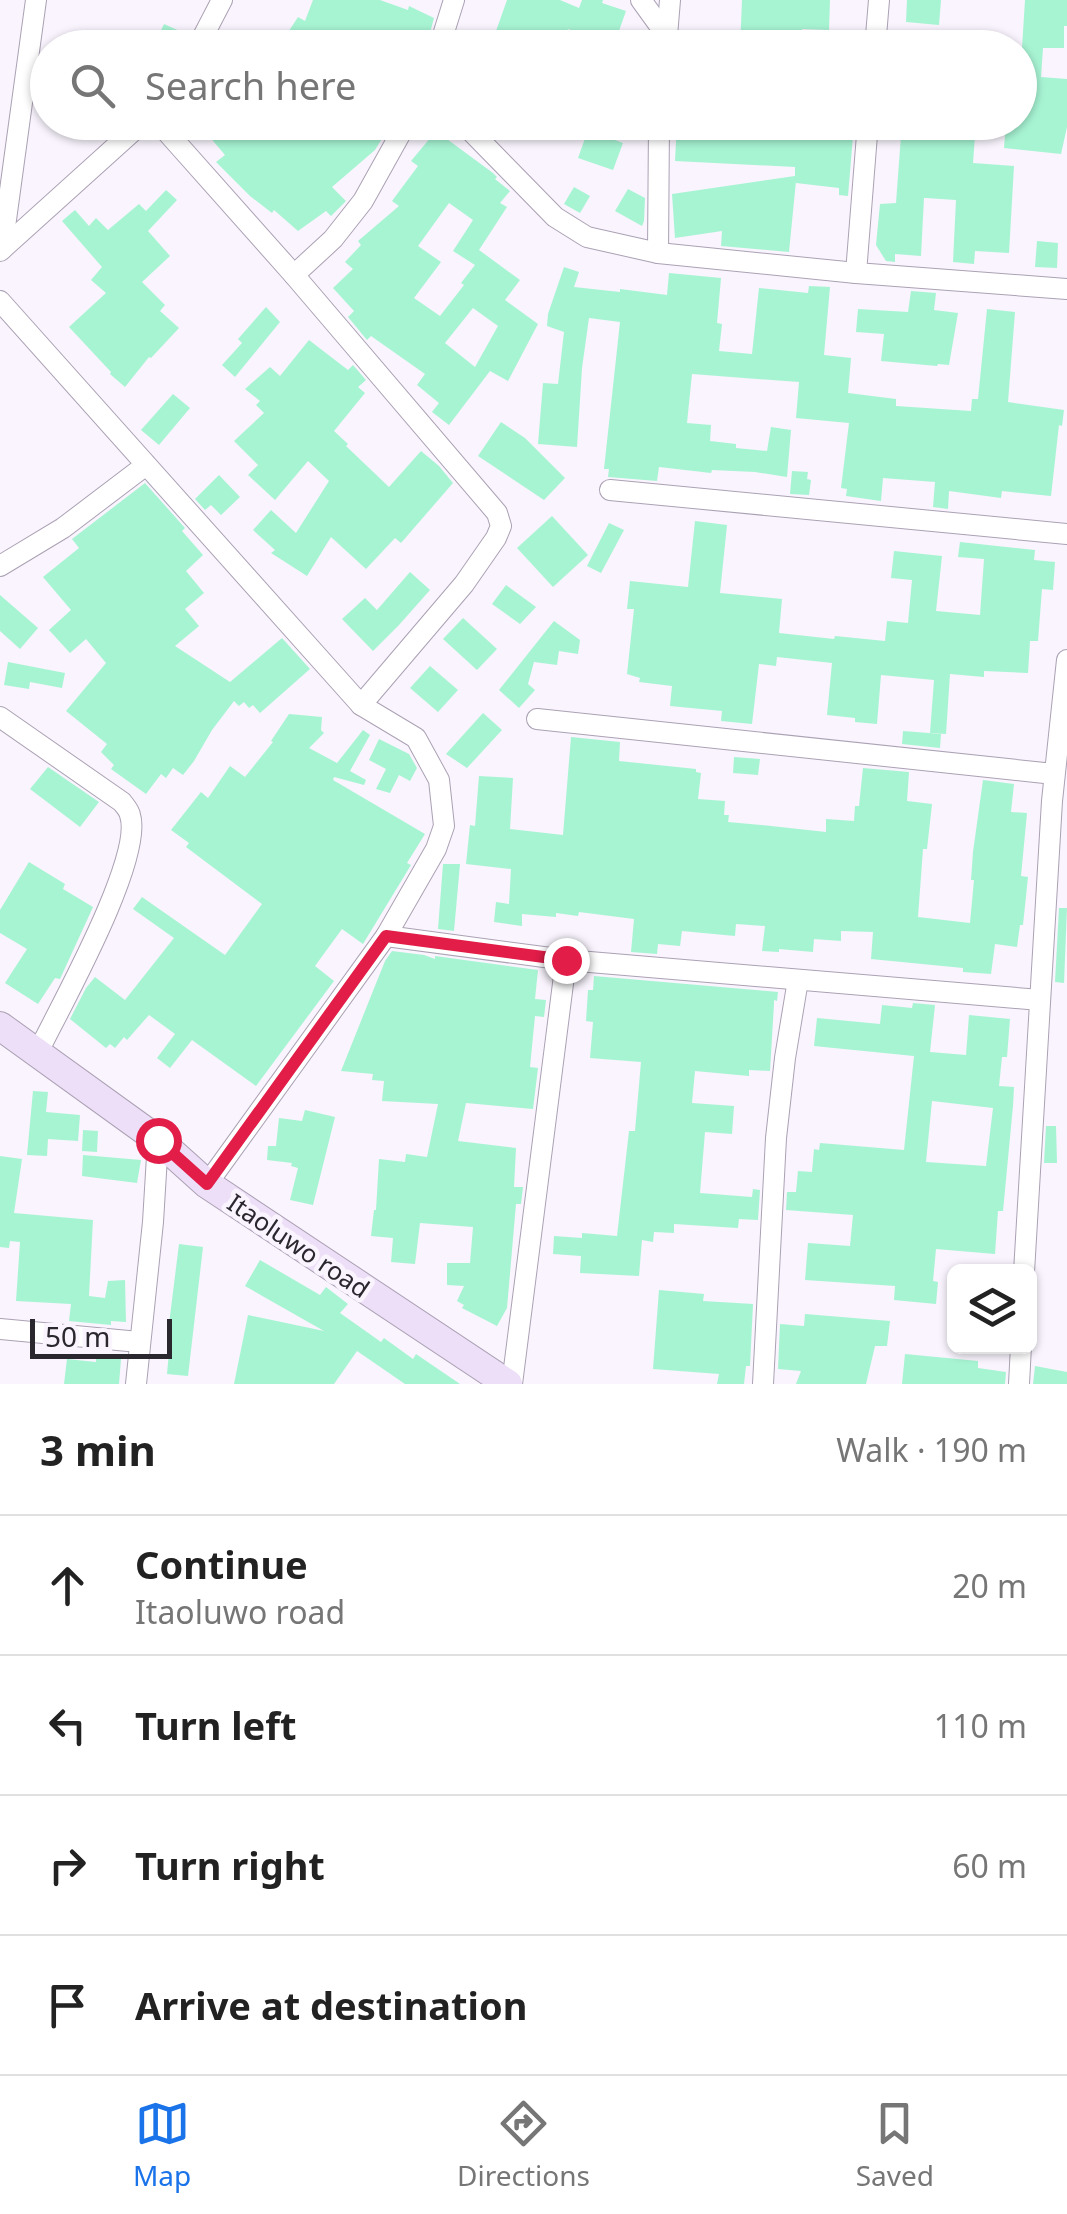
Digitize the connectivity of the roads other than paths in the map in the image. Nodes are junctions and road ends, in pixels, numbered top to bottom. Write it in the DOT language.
graph roads {
  1 [pos="36,0"];
  2 [pos="222,0"];
  3 [pos="454,0"];
  4 [pos="642,0"];
  5 [pos="670,0"];
  6 [pos="878,0"];
  7 [pos="32,30"];
  8 [pos="206,30"];
  9 [pos="445,30"];
  10 [pos="660,30"];
  11 [pos="668,30"];
  12 [pos="876,30"];
  13 [pos="30,43"];
  14 [pos="123,140"];
  15 [pos="174,140"];
  16 [pos="396,140"];
  17 [pos="480,140"];
  18 [pos="659,140"];
  19 [pos="867,140"];
  20 [pos="1,250"];
  21 [pos="658,254"];
  22 [pos="856,273"];
  23 [pos="294,275"];
  24 [pos="1067,289"];
  25 [pos="0,300"];
  26 [pos="146,465"];
  27 [pos="610,490"];
  28 [pos="1067,534"];
  29 [pos="0,566"];
  30 [pos="1067,660"];
  31 [pos="361,705"];
  32 [pos="0,717"];
  33 [pos="537,719"];
  34 [pos="1054,774"];
  35 [pos="1060,801"];
  36 [pos="386,936"];
  37 [pos="566,960"];
  38 [pos="798,980"];
  39 [pos="1040,1000"];
  40 [pos="0,1026"];
  41 [pos="38,1052"];
  42 [pos="158,1140"];
  43 [pos="207,1184"];
  44 [pos="1024,1264"];
  45 [pos="0,1329"];
  46 [pos="139,1342"];
  47 [pos="1021,1354"];
  48 [pos="136,1384"];
  49 [pos="510,1384"];
  50 [pos="763,1384"];
  51 [pos="1019,1384"];
  1 -- 7 [label="street"];
  2 -- 8 [label="street"];
  3 -- 9 [label="street"];
  4 -- 10 [label="street"];
  5 -- 11 [label="street"];
  6 -- 12 [label="street"];
  13 -- 20 [label="street"];
  14 -- 20 [label="street"];
  15 -- 23 [label="street"];
  16 -- 23 [label="street"];
  17 -- 21 [label="street"];
  18 -- 21 [label="street"];
  19 -- 22 [label="street"];
  21 -- 22 [label="street"];
  22 -- 24 [label="street"];
  23 -- 31 [label="street"];
  25 -- 26 [label="street"];
  26 -- 29 [label="street"];
  26 -- 31 [label="street"];
  27 -- 28 [label="street"];
  30 -- 34 [label="street"];
  31 -- 36 [label="street"];
  32 -- 41 [label="street"];
  33 -- 34 [label="street"];
  34 -- 35 [label="street"];
  35 -- 39 [label="street"];
  36 -- 37 [label="street"];
  36 -- 43 [label="street"];
  37 -- 38 [label="street"];
  37 -- 49 [label="street"];
  38 -- 39 [label="street"];
  38 -- 50 [label="street"];
  39 -- 44 [label="street"];
  40 -- 41 [label="street, Itaoluwo road"];
  41 -- 42 [label="street, Itaoluwo road"];
  42 -- 43 [label="street, Itaoluwo road"];
  42 -- 46 [label="street"];
  43 -- 49 [label="street, Itaoluwo road"];
  45 -- 46 [label="street"];
  46 -- 48 [label="street"];
  47 -- 51 [label="street"];
}
